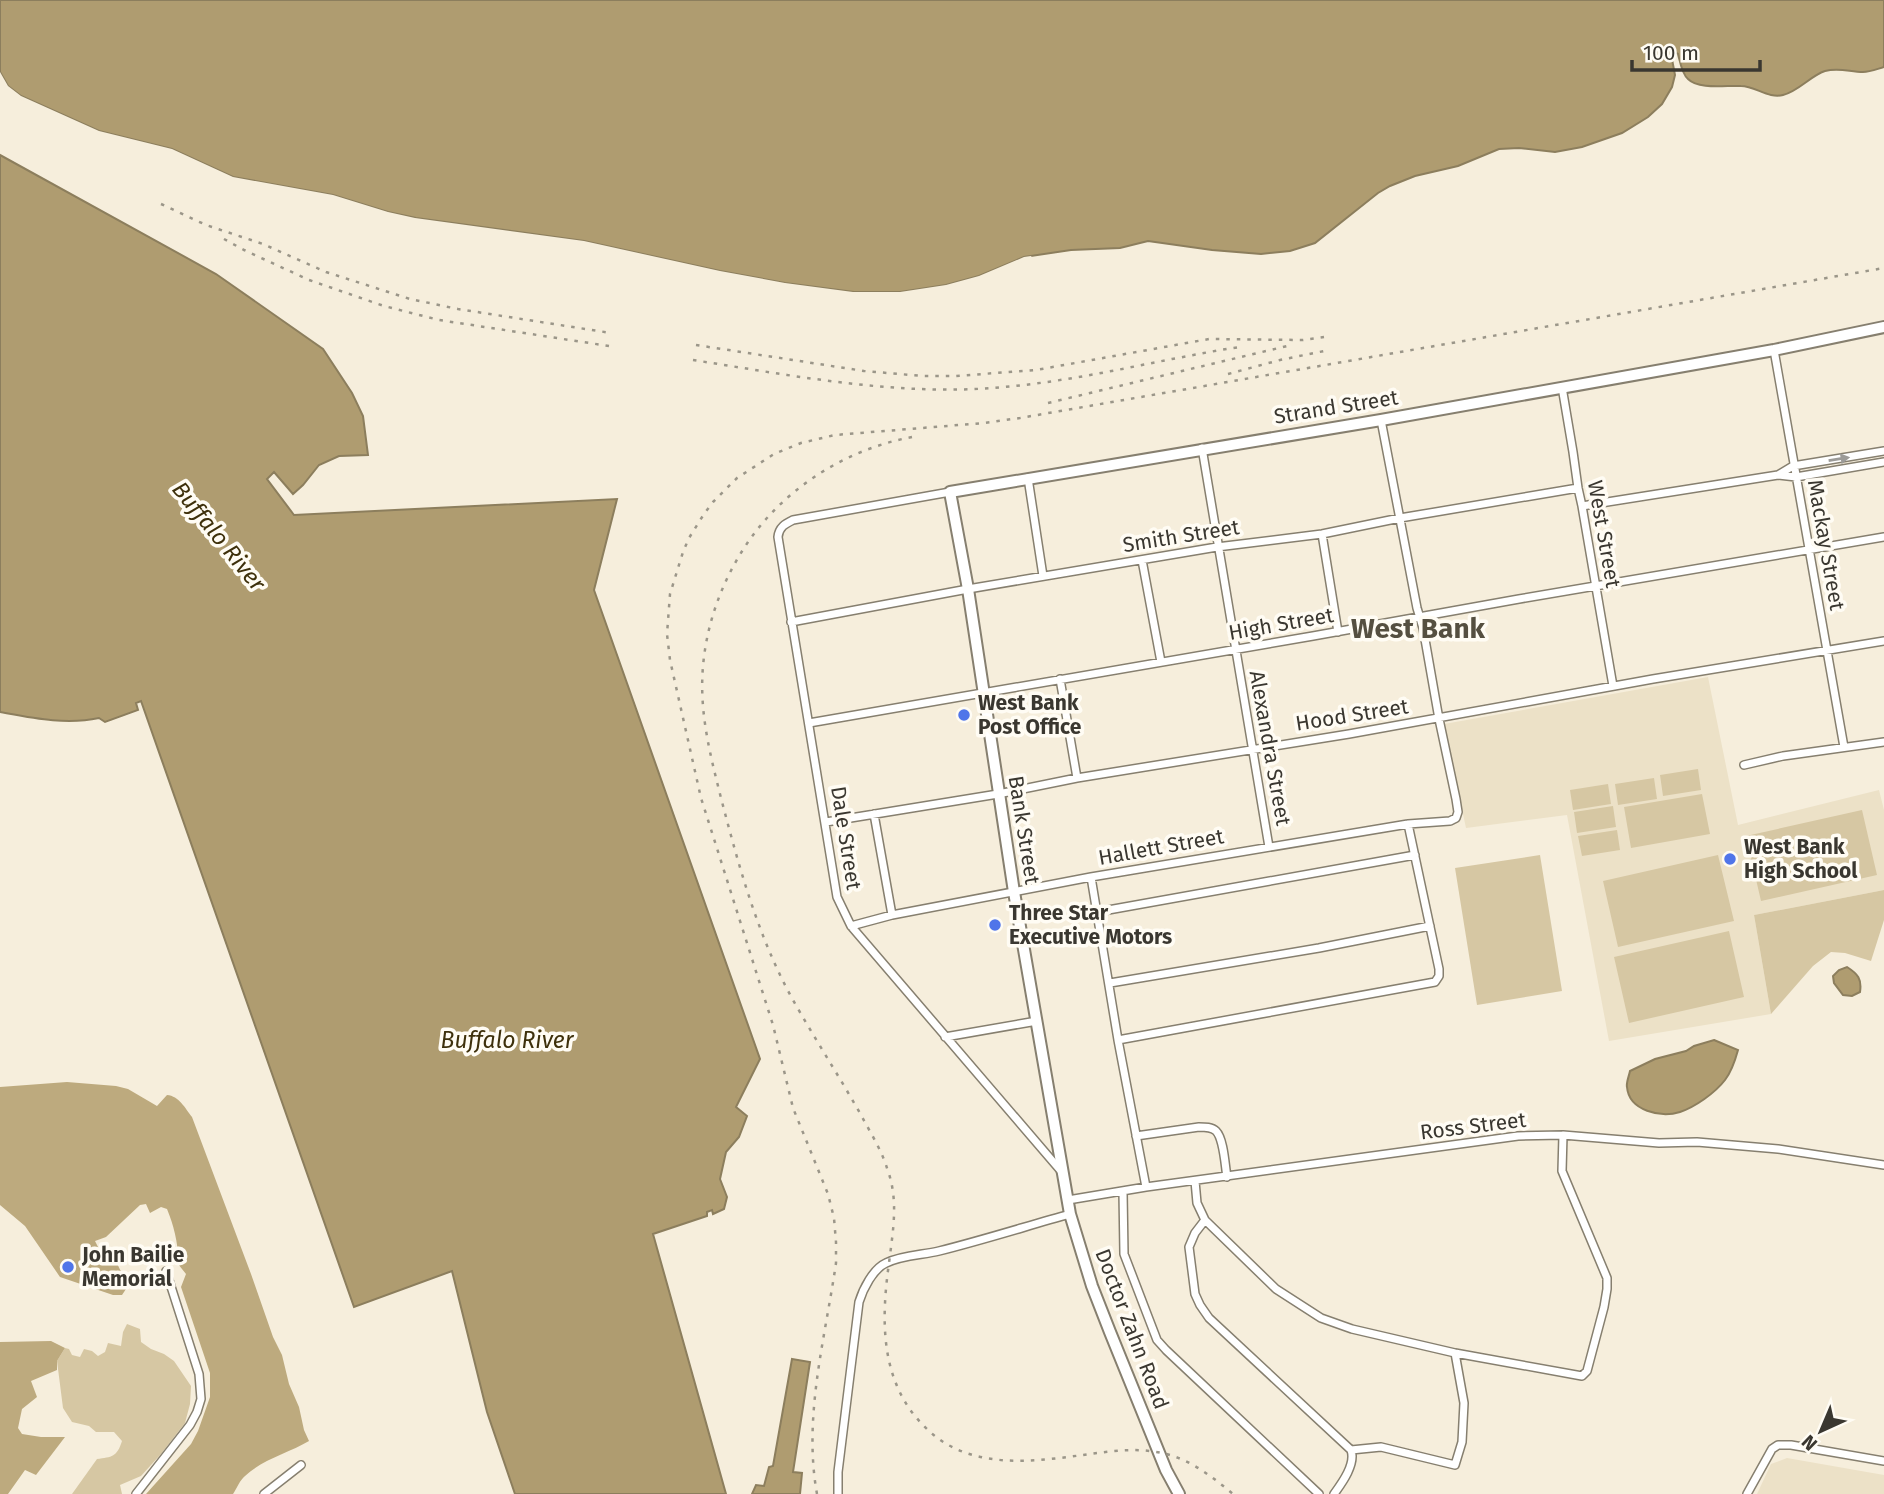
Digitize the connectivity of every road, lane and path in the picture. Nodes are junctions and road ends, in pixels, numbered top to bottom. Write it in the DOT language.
graph roads {
  1 [pos="1884,327"];
  2 [pos="1774,350"];
  3 [pos="1562,387"];
  4 [pos="1381,419"];
  5 [pos="1202,449"];
  6 [pos="1884,451"];
  7 [pos="1884,462"];
  8 [pos="1793,466"];
  9 [pos="1778,475"];
  10 [pos="1796,477"];
  11 [pos="1028,478"];
  12 [pos="1578,488"];
  13 [pos="950,492"];
  14 [pos="1582,506"];
  15 [pos="1400,518"];
  16 [pos="793,520"];
  17 [pos="1322,534"];
  18 [pos="1884,537"];
  19 [pos="1217,547"];
  20 [pos="1809,549"];
  21 [pos="1142,560"];
  22 [pos="1043,576"];
  23 [pos="1595,586"];
  24 [pos="968,589"];
  25 [pos="1420,616"];
  26 [pos="791,622"];
  27 [pos="1338,632"];
  28 [pos="1884,641"];
  29 [pos="1235,650"];
  30 [pos="1827,651"];
  31 [pos="1161,662"];
  32 [pos="1060,679"];
  33 [pos="1613,686"];
  34 [pos="984,692"];
  35 [pos="1439,719"];
  36 [pos="809,723"];
  37 [pos="1884,742"];
  38 [pos="1844,747"];
  39 [pos="1252,748"];
  40 [pos="1744,765"];
  41 [pos="1077,778"];
  42 [pos="998,794"];
  43 [pos="874,814"];
  44 [pos="826,822"];
  45 [pos="1408,824"];
  46 [pos="1269,846"];
  47 [pos="1415,855"];
  48 [pos="1091,877"];
  49 [pos="1014,892"];
  50 [pos="1097,912"];
  51 [pos="892,915"];
  52 [pos="851,926"];
  53 [pos="1430,926"];
  54 [pos="1110,983"];
  55 [pos="1037,1021"];
  56 [pos="945,1037"];
  57 [pos="1118,1040"];
  58 [pos="1563,1135"];
  59 [pos="1136,1136"];
  60 [pos="1884,1165"];
  61 [pos="1064,1174"];
  62 [pos="1227,1177"];
  63 [pos="1195,1181"];
  64 [pos="1146,1187"];
  65 [pos="1123,1192"];
  66 [pos="1069,1200"];
  67 [pos="1070,1214"];
  68 [pos="1205,1220"];
  69 [pos="166,1271"];
  70 [pos="1455,1353"];
  71 [pos="1351,1450"];
  72 [pos="1884,1461"];
  73 [pos="301,1465"];
  74 [pos="136,1494"];
  75 [pos="264,1494"];
  76 [pos="838,1494"];
  77 [pos="1179,1494"];
  78 [pos="1319,1494"];
  79 [pos="1334,1494"];
  80 [pos="1747,1494"];
  1 -- 2 [label="street, Strand Street"];
  2 -- 3 [label="street, Strand Street"];
  2 -- 8 [label="street, Mackay Street"];
  3 -- 4 [label="street, Strand Street"];
  3 -- 12 [label="street, West Street"];
  4 -- 5 [label="street, Strand Street"];
  4 -- 15 [label="street"];
  5 -- 11 [label="street, Strand Street"];
  5 -- 19 [label="street, Alexandra Street"];
  8 -- 6 [label="street, one-way"];
  7 -- 10 [label="street"];
  8 -- 9 [label="street"];
  8 -- 10 [label="street, Mackay Street"];
  9 -- 10 [label="street"];
  9 -- 14 [label="street"];
  10 -- 20 [label="street, Mackay Street"];
  11 -- 13 [label="street, Strand Street"];
  11 -- 22 [label="street"];
  12 -- 14 [label="street, West Street"];
  12 -- 15 [label="street, Smith Street"];
  13 -- 16 [label="street, Strand Street"];
  13 -- 24 [label="street, Bank Street"];
  14 -- 23 [label="street, West Street"];
  15 -- 17 [label="street, Smith Street"];
  15 -- 25 [label="street"];
  16 -- 26 [label="street, Dale Street"];
  17 -- 19 [label="street, Smith Street"];
  17 -- 27 [label="street"];
  18 -- 20 [label="street, High Street"];
  19 -- 21 [label="street, Smith Street"];
  19 -- 29 [label="street, Alexandra Street"];
  20 -- 23 [label="street, High Street"];
  20 -- 30 [label="street, Mackay Street"];
  21 -- 22 [label="street, Smith Street"];
  21 -- 31 [label="street"];
  22 -- 24 [label="street, Smith Street"];
  23 -- 25 [label="street, High Street"];
  23 -- 33 [label="street, West Street"];
  24 -- 26 [label="street, Smith Street"];
  24 -- 34 [label="street, Bank Street"];
  25 -- 27 [label="street, High Street"];
  25 -- 35 [label="street"];
  26 -- 36 [label="street, Dale Street"];
  27 -- 29 [label="street, High Street"];
  28 -- 30 [label="street, Hood Street"];
  29 -- 31 [label="street, High Street"];
  29 -- 39 [label="street, Alexandra Street"];
  30 -- 33 [label="street, Hood Street"];
  30 -- 38 [label="street, Mackay Street"];
  31 -- 32 [label="street, High Street"];
  32 -- 34 [label="street, High Street"];
  32 -- 41 [label="street"];
  33 -- 35 [label="street, Hood Street"];
  34 -- 36 [label="street, High Street"];
  34 -- 42 [label="street, Bank Street"];
  35 -- 39 [label="street, Hood Street"];
  35 -- 45 [label="street, Hallett Street"];
  36 -- 44 [label="street, Dale Street"];
  37 -- 38 [label="street"];
  38 -- 40 [label="street"];
  39 -- 41 [label="street, Hood Street"];
  39 -- 46 [label="street, Alexandra Street"];
  41 -- 42 [label="street, Hood Street"];
  42 -- 43 [label="street, Hood Street"];
  42 -- 49 [label="street, Bank Street"];
  43 -- 44 [label="street, Hood Street"];
  43 -- 51 [label="street"];
  44 -- 52 [label="street, Dale Street"];
  45 -- 46 [label="street, Hallett Street"];
  45 -- 47 [label="street"];
  46 -- 48 [label="street, Hallett Street"];
  47 -- 50 [label="street"];
  47 -- 53 [label="street"];
  48 -- 49 [label="street, Hallett Street"];
  48 -- 50 [label="street"];
  49 -- 51 [label="street, Hallett Street"];
  49 -- 55 [label="street, Bank Street"];
  50 -- 54 [label="street"];
  51 -- 52 [label="street, Hallett Street"];
  52 -- 56 [label="street, Dale Street"];
  53 -- 54 [label="street"];
  53 -- 57 [label="street"];
  54 -- 57 [label="street"];
  55 -- 56 [label="street"];
  55 -- 61 [label="street, Bank Street"];
  56 -- 61 [label="street, Dale Street"];
  57 -- 59 [label="street"];
  58 -- 60 [label="street, Ross Street"];
  58 -- 62 [label="street, Ross Street"];
  58 -- 70 [label="street"];
  59 -- 62 [label="street"];
  59 -- 64 [label="street"];
  61 -- 66 [label="street, Doctor Zahn Road"];
  62 -- 63 [label="street, Ross Street"];
  63 -- 64 [label="street, Ross Street"];
  63 -- 68 [label="street"];
  64 -- 65 [label="street, Ross Street"];
  65 -- 66 [label="street, Ross Street"];
  65 -- 78 [label="street"];
  66 -- 67 [label="street, Doctor Zahn Road"];
  67 -- 76 [label="street"];
  67 -- 77 [label="street, Doctor Zahn Road"];
  68 -- 70 [label="street"];
  68 -- 71 [label="street"];
  69 -- 74 [label="street"];
  70 -- 71 [label="street"];
  71 -- 79 [label="street"];
  72 -- 80 [label="street"];
  73 -- 75 [label="street"];
}
